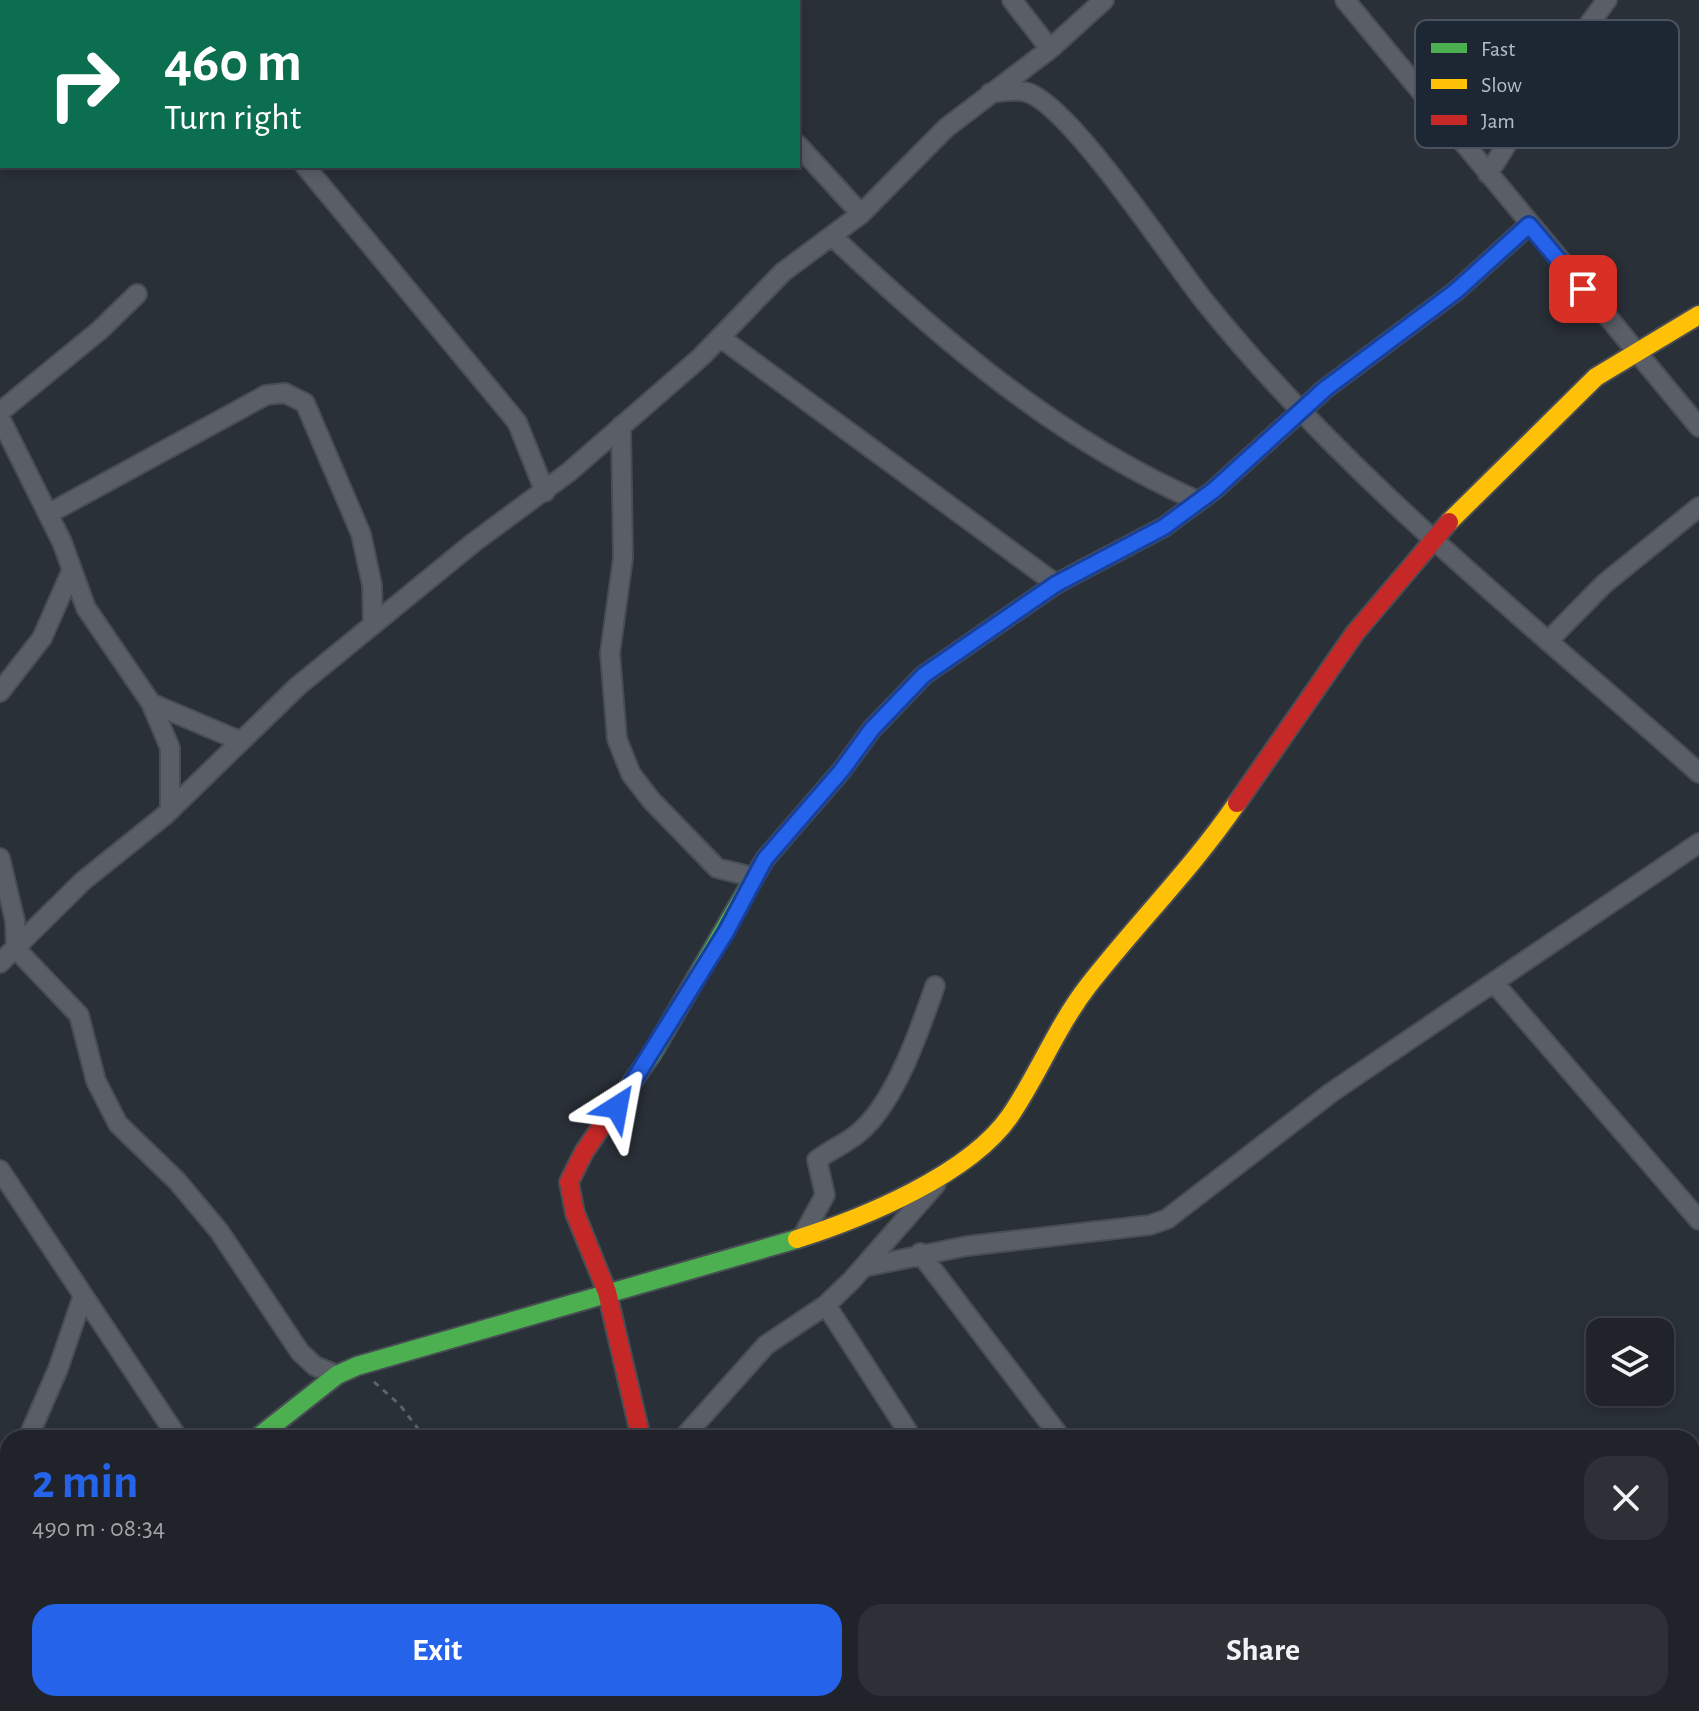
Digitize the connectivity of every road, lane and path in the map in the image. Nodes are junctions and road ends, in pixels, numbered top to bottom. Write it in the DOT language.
graph roads {
  1 [pos="1012,0"];
  2 [pos="1104,0"];
  3 [pos="1345,0"];
  4 [pos="1607,0"];
  5 [pos="1592,20"];
  6 [pos="1050,49"];
  7 [pos="1415,85"];
  8 [pos="990,93"];
  9 [pos="800,147"];
  10 [pos="1467,148"];
  11 [pos="1504,148"];
  12 [pos="307,168"];
  13 [pos="1488,174"];
  14 [pos="861,214"];
  15 [pos="1529,225"];
  16 [pos="832,236"];
  17 [pos="137,294"];
  18 [pos="1699,315"];
  19 [pos="721,338"];
  20 [pos="1637,352"];
  21 [pos="1301,410"];
  22 [pos="0,415"];
  23 [pos="621,426"];
  24 [pos="1699,427"];
  25 [pos="545,492"];
  26 [pos="1198,501"];
  27 [pos="1699,507"];
  28 [pos="48,514"];
  29 [pos="1432,538"];
  30 [pos="72,570"];
  31 [pos="1056,584"];
  32 [pos="373,625"];
  33 [pos="1550,639"];
  34 [pos="0,692"];
  35 [pos="151,703"];
  36 [pos="238,740"];
  37 [pos="1699,773"];
  38 [pos="170,809"];
  39 [pos="1699,843"];
  40 [pos="0,858"];
  41 [pos="753,877"];
  42 [pos="16,949"];
  43 [pos="0,963"];
  44 [pos="1495,984"];
  45 [pos="935,986"];
  46 [pos="951,1167"];
  47 [pos="0,1170"];
  48 [pos="1699,1220"];
  49 [pos="802,1237"];
  50 [pos="920,1253"];
  51 [pos="864,1267"];
  52 [pos="607,1292"];
  53 [pos="83,1296"];
  54 [pos="826,1305"];
  55 [pos="357,1366"];
  56 [pos="337,1375"];
  57 [pos="31,1430"];
  58 [pos="173,1430"];
  59 [pos="267,1430"];
  60 [pos="419,1430"];
  61 [pos="639,1430"];
  62 [pos="690,1430"];
  63 [pos="907,1430"];
  64 [pos="1055,1430"];
  1 -- 6 [label="street"];
  2 -- 6 [label="street"];
  3 -- 7 [label="street"];
  4 -- 5 [label="street"];
  6 -- 8 [label="street"];
  8 -- 14 [label="street"];
  8 -- 21 [label="street"];
  9 -- 14 [label="street"];
  10 -- 13 [label="street"];
  11 -- 13 [label="street"];
  12 -- 25 [label="street"];
  13 -- 15 [label="street"];
  14 -- 16 [label="street"];
  15 -- 20 [label="street"];
  15 -- 21 [label="street"];
  16 -- 19 [label="street"];
  16 -- 26 [label="street"];
  17 -- 22 [label="street"];
  18 -- 20 [label="street"];
  19 -- 23 [label="street"];
  19 -- 31 [label="street"];
  20 -- 24 [label="street"];
  20 -- 29 [label="street"];
  21 -- 26 [label="street"];
  21 -- 29 [label="street"];
  22 -- 28 [label="street"];
  23 -- 25 [label="street"];
  23 -- 41 [label="street"];
  25 -- 32 [label="street"];
  26 -- 31 [label="street"];
  27 -- 33 [label="street"];
  28 -- 30 [label="street"];
  28 -- 32 [label="street"];
  29 -- 33 [label="street"];
  29 -- 46 [label="street"];
  30 -- 34 [label="street"];
  30 -- 35 [label="street"];
  31 -- 41 [label="street"];
  32 -- 36 [label="street"];
  33 -- 37 [label="street"];
  35 -- 36 [label="street"];
  35 -- 38 [label="street"];
  36 -- 38 [label="street"];
  38 -- 42 [label="street"];
  39 -- 44 [label="street"];
  40 -- 42 [label="street"];
  41 -- 52 [label="street"];
  42 -- 43 [label="street"];
  42 -- 56 [label="street"];
  44 -- 48 [label="street"];
  44 -- 50 [label="street"];
  45 -- 49 [label="street"];
  46 -- 49 [label="street"];
  46 -- 51 [label="street"];
  47 -- 53 [label="street"];
  49 -- 52 [label="street"];
  50 -- 51 [label="street"];
  50 -- 64 [label="street"];
  51 -- 54 [label="street"];
  52 -- 55 [label="street"];
  52 -- 61 [label="street"];
  53 -- 57 [label="street"];
  53 -- 58 [label="street"];
  54 -- 62 [label="street"];
  54 -- 63 [label="street"];
  55 -- 56 [label="street"];
  55 -- 60 [label="path"];
  56 -- 59 [label="street"];
}
